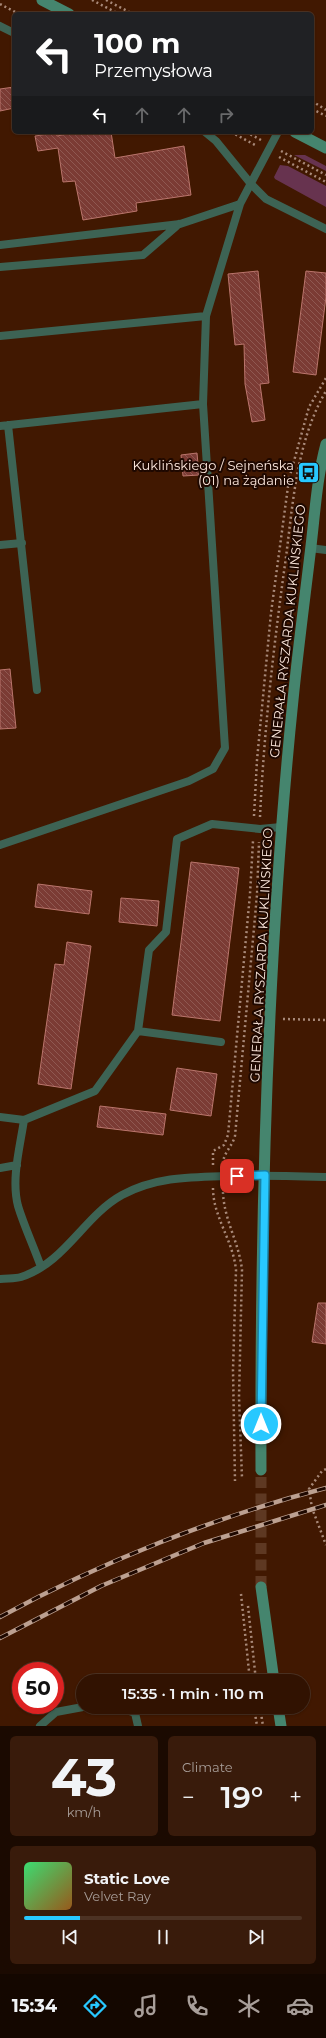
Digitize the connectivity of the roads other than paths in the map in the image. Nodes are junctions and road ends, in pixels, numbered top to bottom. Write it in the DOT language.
graph roads {
  1 [pos="42,0"];
  2 [pos="66,12"];
  3 [pos="0,26"];
  4 [pos="12,32"];
  5 [pos="207,134"];
  6 [pos="277,134"];
  7 [pos="298,134"];
  8 [pos="326,148"];
  9 [pos="251,184"];
  10 [pos="240,204"];
  11 [pos="180,224"];
  12 [pos="326,229"];
  13 [pos="0,245"];
  14 [pos="0,267"];
  15 [pos="206,316"];
  16 [pos="0,336"];
  17 [pos="203,404"];
  18 [pos="4,425"];
  19 [pos="326,444"];
  20 [pos="22,543"];
  21 [pos="0,545"];
  22 [pos="310,548"];
  23 [pos="326,550"];
  24 [pos="37,690"];
  25 [pos="281,827"];
  26 [pos="0,845"];
  27 [pos="138,1031"];
  28 [pos="221,1042"];
  29 [pos="0,1117"];
  30 [pos="24,1120"];
  31 [pos="17,1165"];
  32 [pos="0,1168"];
  33 [pos="265,1175"];
  34 [pos="326,1177"];
  35 [pos="42,1267"];
  36 [pos="0,1279"];
  37 [pos="261,1470"];
  38 [pos="261,1587"];
  39 [pos="273,1674"];
  40 [pos="76,1708"];
  41 [pos="135,1714"];
  42 [pos="279,1714"];
  43 [pos="40,1726"];
  44 [pos="138,1726"];
  45 [pos="281,1726"];
  1 -- 2 [label="main road"];
  3 -- 4 [label="lane"];
  5 -- 9 [label="lane"];
  6 -- 9 [label="lane"];
  7 -- 8 [label="main road"];
  9 -- 10 [label="lane"];
  9 -- 12 [label="lane"];
  10 -- 11 [label="lane"];
  10 -- 15 [label="lane"];
  11 -- 13 [label="lane"];
  11 -- 14 [label="lane"];
  15 -- 16 [label="lane"];
  15 -- 17 [label="lane"];
  17 -- 18 [label="lane"];
  17 -- 26 [label="lane"];
  18 -- 20 [label="lane"];
  19 -- 22 [label="main road, GENERAŁA RYSZARDA KUKLIŃSKIEGO"];
  20 -- 21 [label="lane"];
  20 -- 24 [label="lane"];
  22 -- 23 [label="lane"];
  22 -- 25 [label="main road, GENERAŁA RYSZARDA KUKLIŃSKIEGO"];
  25 -- 27 [label="lane"];
  25 -- 33 [label="main road, GENERAŁA RYSZARDA KUKLIŃSKIEGO"];
  27 -- 28 [label="lane"];
  27 -- 30 [label="lane"];
  29 -- 30 [label="lane"];
  30 -- 31 [label="lane"];
  31 -- 32 [label="lane"];
  31 -- 35 [label="lane"];
  33 -- 34 [label="lane"];
  33 -- 35 [label="lane"];
  33 -- 37 [label="main road, GENERAŁA RYSZARDA KUKLIŃSKIEGO"];
  35 -- 36 [label="lane"];
  38 -- 39 [label="main road"];
  40 -- 43 [label="lane"];
  41 -- 44 [label="lane"];
  42 -- 45 [label="main road"];
}
